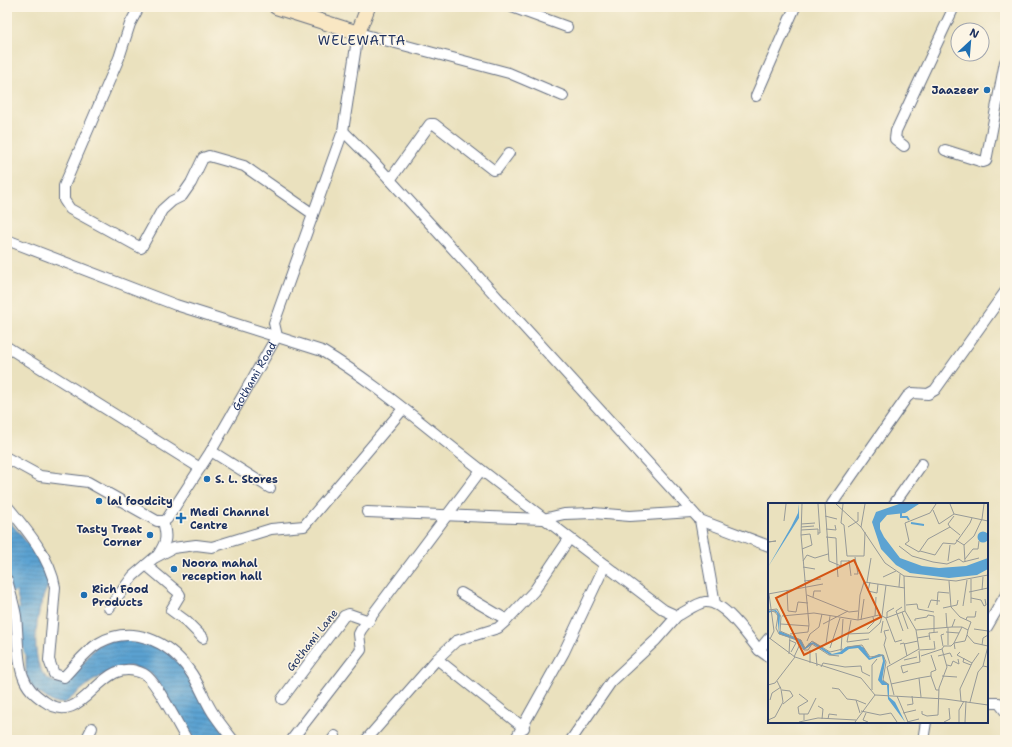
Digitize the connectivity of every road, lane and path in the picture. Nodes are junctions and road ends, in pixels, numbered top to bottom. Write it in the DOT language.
graph roads {
  1 [pos="139,7"];
  2 [pos="276,7"];
  3 [pos="368,7"];
  4 [pos="512,7"];
  5 [pos="795,7"];
  6 [pos="954,7"];
  7 [pos="567,27"];
  8 [pos="358,33"];
  9 [pos="1005,62"];
  10 [pos="563,96"];
  11 [pos="756,96"];
  12 [pos="343,131"];
  13 [pos="904,146"];
  14 [pos="945,150"];
  15 [pos="509,153"];
  16 [pos="390,180"];
  17 [pos="313,214"];
  18 [pos="7,240"];
  19 [pos="1005,292"];
  20 [pos="277,336"];
  21 [pos="7,347"];
  22 [pos="403,409"];
  23 [pos="211,451"];
  24 [pos="7,458"];
  25 [pos="922,464"];
  26 [pos="200,468"];
  27 [pos="480,470"];
  28 [pos="270,488"];
  29 [pos="833,503"];
  30 [pos="895,503"];
  31 [pos="7,506"];
  32 [pos="367,512"];
  33 [pos="692,512"];
  34 [pos="448,515"];
  35 [pos="543,519"];
  36 [pos="700,520"];
  37 [pos="163,521"];
  38 [pos="569,539"];
  39 [pos="768,546"];
  40 [pos="157,556"];
  41 [pos="146,565"];
  42 [pos="605,565"];
  43 [pos="7,580"];
  44 [pos="460,593"];
  45 [pos="1005,596"];
  46 [pos="715,604"];
  47 [pos="109,608"];
  48 [pos="11,609"];
  49 [pos="677,616"];
  50 [pos="507,620"];
  51 [pos="369,621"];
  52 [pos="988,625"];
  53 [pos="203,638"];
  54 [pos="768,639"];
  55 [pos="759,650"];
  56 [pos="768,656"];
  57 [pos="436,659"];
  58 [pos="282,699"];
  59 [pos="988,703"];
  60 [pos="1005,711"];
  61 [pos="926,723"];
  62 [pos="92,728"];
  63 [pos="524,728"];
  64 [pos="293,738"];
  65 [pos="86,740"];
  66 [pos="187,740"];
  67 [pos="233,740"];
  68 [pos="366,740"];
  69 [pos="516,740"];
  70 [pos="571,740"];
  71 [pos="923,740"];
  1 -- 17 [label="street"];
  2 -- 8 [label="street"];
  3 -- 8 [label="street, Gothami Road"];
  4 -- 7 [label="street"];
  5 -- 11 [label="street"];
  6 -- 13 [label="street"];
  8 -- 10 [label="street"];
  8 -- 12 [label="street, Gothami Road"];
  9 -- 14 [label="street"];
  12 -- 16 [label="street"];
  12 -- 17 [label="street, Gothami Road"];
  15 -- 16 [label="street"];
  16 -- 33 [label="street"];
  17 -- 20 [label="street, Gothami Road"];
  18 -- 20 [label="street"];
  19 -- 29 [label="street"];
  20 -- 22 [label="street"];
  20 -- 23 [label="street, Gothami Road"];
  21 -- 26 [label="street"];
  22 -- 27 [label="street"];
  22 -- 40 [label="street"];
  23 -- 26 [label="street, Gothami Road"];
  23 -- 28 [label="street"];
  24 -- 37 [label="street"];
  25 -- 30 [label="street"];
  26 -- 37 [label="street, Gothami Road"];
  27 -- 34 [label="street"];
  27 -- 35 [label="street"];
  31 -- 67 [label="street"];
  32 -- 34 [label="street"];
  33 -- 35 [label="street"];
  33 -- 36 [label="street"];
  34 -- 35 [label="street"];
  34 -- 51 [label="street"];
  35 -- 38 [label="street"];
  36 -- 39 [label="street"];
  36 -- 46 [label="street"];
  37 -- 40 [label="street"];
  38 -- 42 [label="street"];
  38 -- 50 [label="street"];
  40 -- 41 [label="street"];
  41 -- 47 [label="street"];
  41 -- 53 [label="street"];
  42 -- 49 [label="street"];
  42 -- 63 [label="street"];
  43 -- 48 [label="street"];
  44 -- 50 [label="street"];
  45 -- 52 [label="street"];
  46 -- 49 [label="street"];
  46 -- 55 [label="street"];
  48 -- 66 [label="street"];
  49 -- 70 [label="street"];
  50 -- 57 [label="street"];
  51 -- 58 [label="street, Gothami Lane"];
  51 -- 64 [label="street"];
  54 -- 55 [label="street"];
  55 -- 56 [label="street"];
  57 -- 63 [label="street"];
  57 -- 68 [label="street"];
  59 -- 60 [label="street"];
  61 -- 71 [label="street"];
  62 -- 65 [label="street"];
  63 -- 69 [label="street"];
}
